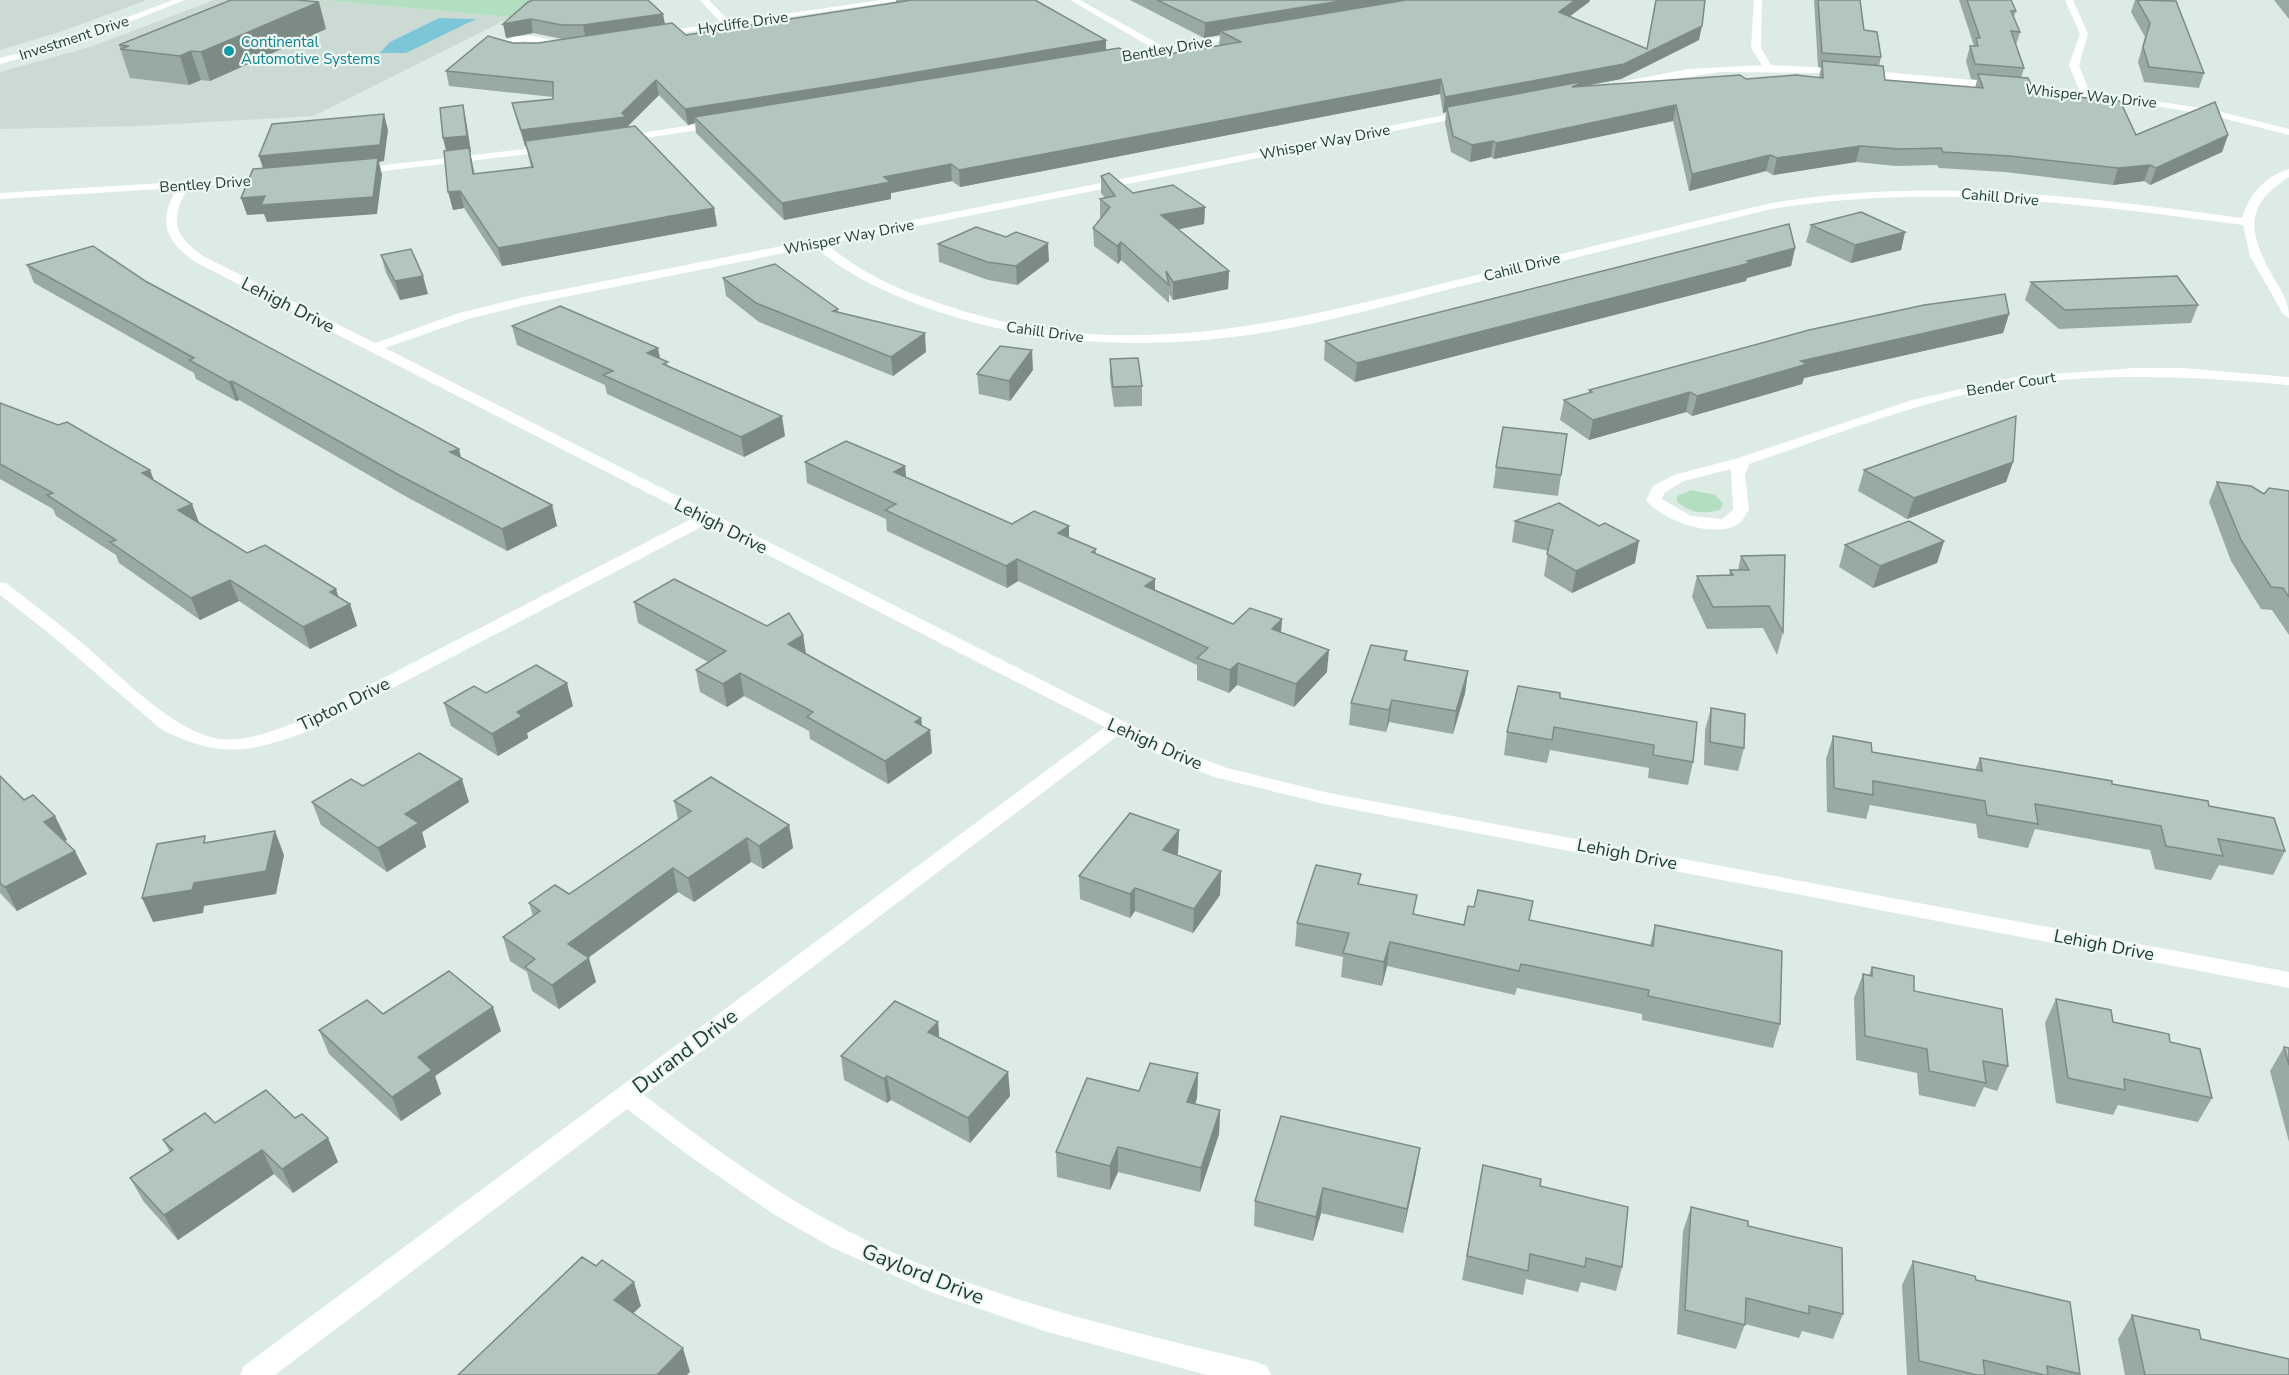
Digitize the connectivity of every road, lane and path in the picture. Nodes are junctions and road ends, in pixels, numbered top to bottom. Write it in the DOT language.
graph roads {
  1 [pos="181,0"];
  2 [pos="704,0"];
  3 [pos="899,0"];
  4 [pos="1074,0"];
  5 [pos="1758,0"];
  6 [pos="2069,0"];
  7 [pos="728,25"];
  8 [pos="1252,35"];
  9 [pos="647,37"];
  10 [pos="1163,50"];
  11 [pos="535,51"];
  12 [pos="515,53"];
  13 [pos="0,61"];
  14 [pos="1094,62"];
  15 [pos="1768,68"];
  16 [pos="1581,91"];
  17 [pos="2085,93"];
  18 [pos="1480,111"];
  19 [pos="736,122"];
  20 [pos="2289,132"];
  21 [pos="612,141"];
  22 [pos="567,147"];
  23 [pos="343,172"];
  24 [pos="2289,172"];
  25 [pos="289,177"];
  26 [pos="183,186"];
  27 [pos="0,196"];
  28 [pos="2246,222"];
  29 [pos="818,243"];
  30 [pos="2289,314"];
  31 [pos="373,348"];
  32 [pos="2289,381"];
  33 [pos="1743,461"];
  34 [pos="706,518"];
  35 [pos="0,587"];
  36 [pos="1116,728"];
  37 [pos="2289,980"];
  38 [pos="626,1095"];
  39 [pos="254,1375"];
  40 [pos="1257,1375"];
  1 -- 13 [label="street, Investment Drive"];
  2 -- 7 [label="street"];
  3 -- 7 [label="street, Hycliffe Drive"];
  4 -- 10 [label="street"];
  5 -- 15 [label="street"];
  6 -- 17 [label="street"];
  7 -- 9 [label="street, Hycliffe Drive"];
  8 -- 10 [label="street, Bentley Drive"];
  10 -- 14 [label="street, Bentley Drive"];
  11 -- 12 [label="street"];
  15 -- 16 [label="street, Whisper Way Drive"];
  15 -- 17 [label="street, Whisper Way Drive"];
  17 -- 20 [label="street, Whisper Way Drive"];
  18 -- 29 [label="street, Whisper Way Drive"];
  19 -- 21 [label="street"];
  22 -- 23 [label="street"];
  24 -- 28 [label="street"];
  25 -- 26 [label="street, Bentley Drive"];
  26 -- 27 [label="street, Bentley Drive"];
  26 -- 31 [label="street, Lehigh Drive"];
  28 -- 29 [label="street, Cahill Drive"];
  28 -- 30 [label="street"];
  29 -- 31 [label="street, Whisper Way Drive"];
  31 -- 34 [label="street, Lehigh Drive"];
  32 -- 33 [label="street, Bender Court"];
  33 -- 33 [label="street, Bender Court"];
  34 -- 35 [label="street, Tipton Drive"];
  34 -- 36 [label="street, Lehigh Drive"];
  36 -- 37 [label="street, Lehigh Drive"];
  36 -- 38 [label="street, Durand Drive"];
  38 -- 39 [label="street, Durand Drive"];
  38 -- 40 [label="street, Gaylord Drive"];
}
